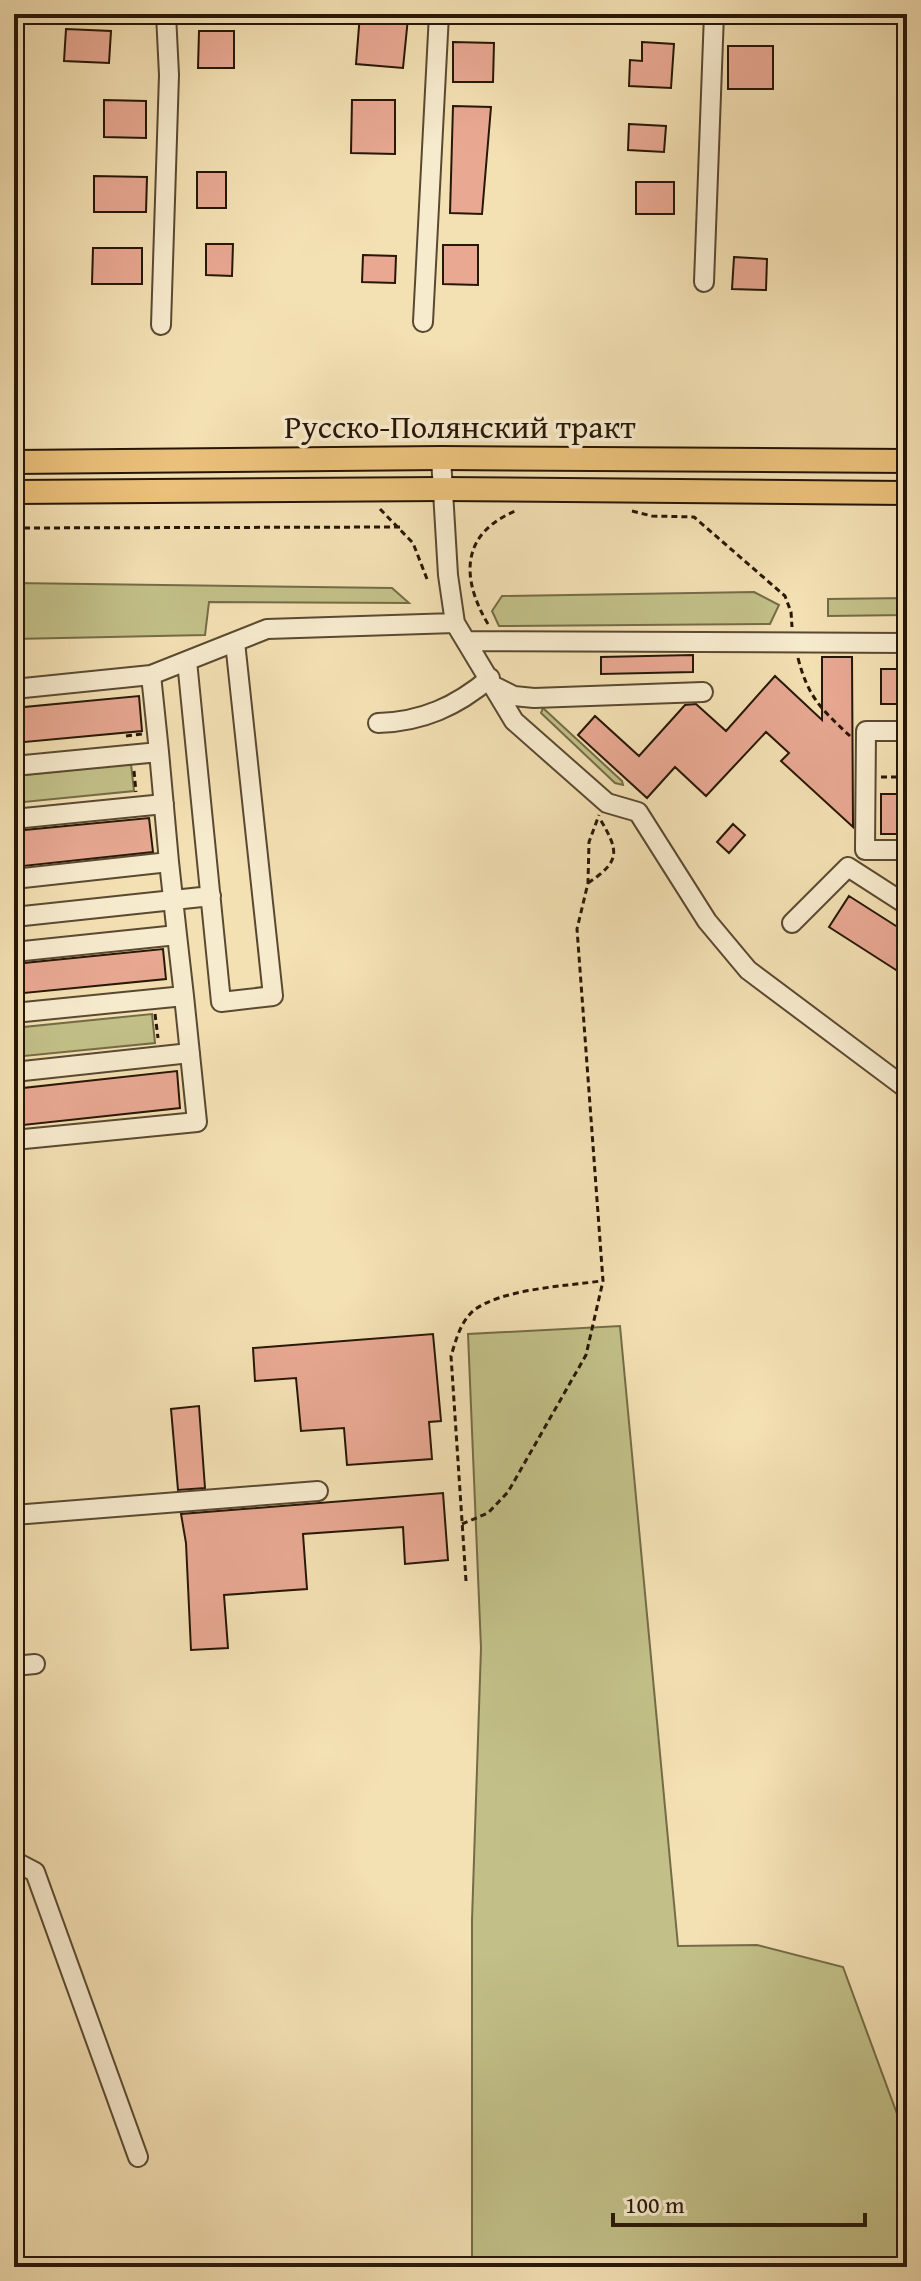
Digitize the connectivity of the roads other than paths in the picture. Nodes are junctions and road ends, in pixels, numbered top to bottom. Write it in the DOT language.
graph roads {
  1 [pos="166,14"];
  2 [pos="439,14"];
  3 [pos="714,14"];
  4 [pos="704,282"];
  5 [pos="423,322"];
  6 [pos="161,325"];
  7 [pos="441,458"];
  8 [pos="907,461"];
  9 [pos="14,462"];
  10 [pos="442,489"];
  11 [pos="14,492"];
  12 [pos="907,493"];
  13 [pos="455,623"];
  14 [pos="467,641"];
  15 [pos="235,642"];
  16 [pos="907,643"];
  17 [pos="187,661"];
  18 [pos="151,675"];
  19 [pos="493,683"];
  20 [pos="14,689"];
  21 [pos="703,692"];
  22 [pos="378,723"];
  23 [pos="907,731"];
  24 [pos="159,752"];
  25 [pos="14,766"];
  26 [pos="164,804"];
  27 [pos="14,819"];
  28 [pos="907,850"];
  29 [pos="169,862"];
  30 [pos="14,879"];
  31 [pos="211,896"];
  32 [pos="174,900"];
  33 [pos="907,905"];
  34 [pos="14,917"];
  35 [pos="792,923"];
  36 [pos="177,935"];
  37 [pos="14,952"];
  38 [pos="184,996"];
  39 [pos="14,1013"];
  40 [pos="190,1053"];
  41 [pos="14,1072"];
  42 [pos="907,1089"];
  43 [pos="14,1140"];
  44 [pos="318,1491"];
  45 [pos="14,1515"];
  46 [pos="35,1664"];
  47 [pos="14,1666"];
  48 [pos="14,1861"];
  49 [pos="138,2157"];
  1 -- 6 [label="street"];
  2 -- 5 [label="street"];
  3 -- 4 [label="street"];
  7 -- 8 [label="main road, Русско-Полянский тракт"];
  7 -- 9 [label="main road, Русско-Полянский тракт"];
  7 -- 10 [label="street"];
  10 -- 11 [label="main road, Русско-Полянский тракт"];
  10 -- 12 [label="main road, Русско-Полянский тракт"];
  10 -- 13 [label="street"];
  13 -- 14 [label="street"];
  13 -- 15 [label="street"];
  14 -- 16 [label="street"];
  14 -- 19 [label="street"];
  15 -- 17 [label="street"];
  15 -- 31 [label="street"];
  17 -- 18 [label="street"];
  17 -- 31 [label="street"];
  18 -- 20 [label="street"];
  18 -- 24 [label="street"];
  19 -- 21 [label="street"];
  19 -- 22 [label="street"];
  19 -- 42 [label="street"];
  23 -- 28 [label="street"];
  24 -- 25 [label="street"];
  24 -- 26 [label="street"];
  26 -- 27 [label="street"];
  26 -- 29 [label="street"];
  29 -- 30 [label="street"];
  29 -- 32 [label="street"];
  31 -- 32 [label="street"];
  32 -- 34 [label="street"];
  32 -- 36 [label="street"];
  33 -- 35 [label="street"];
  36 -- 37 [label="street"];
  36 -- 38 [label="street"];
  38 -- 39 [label="street"];
  38 -- 40 [label="street"];
  40 -- 41 [label="street"];
  40 -- 43 [label="street"];
  44 -- 45 [label="street"];
  46 -- 47 [label="street"];
  48 -- 49 [label="street"];
}
